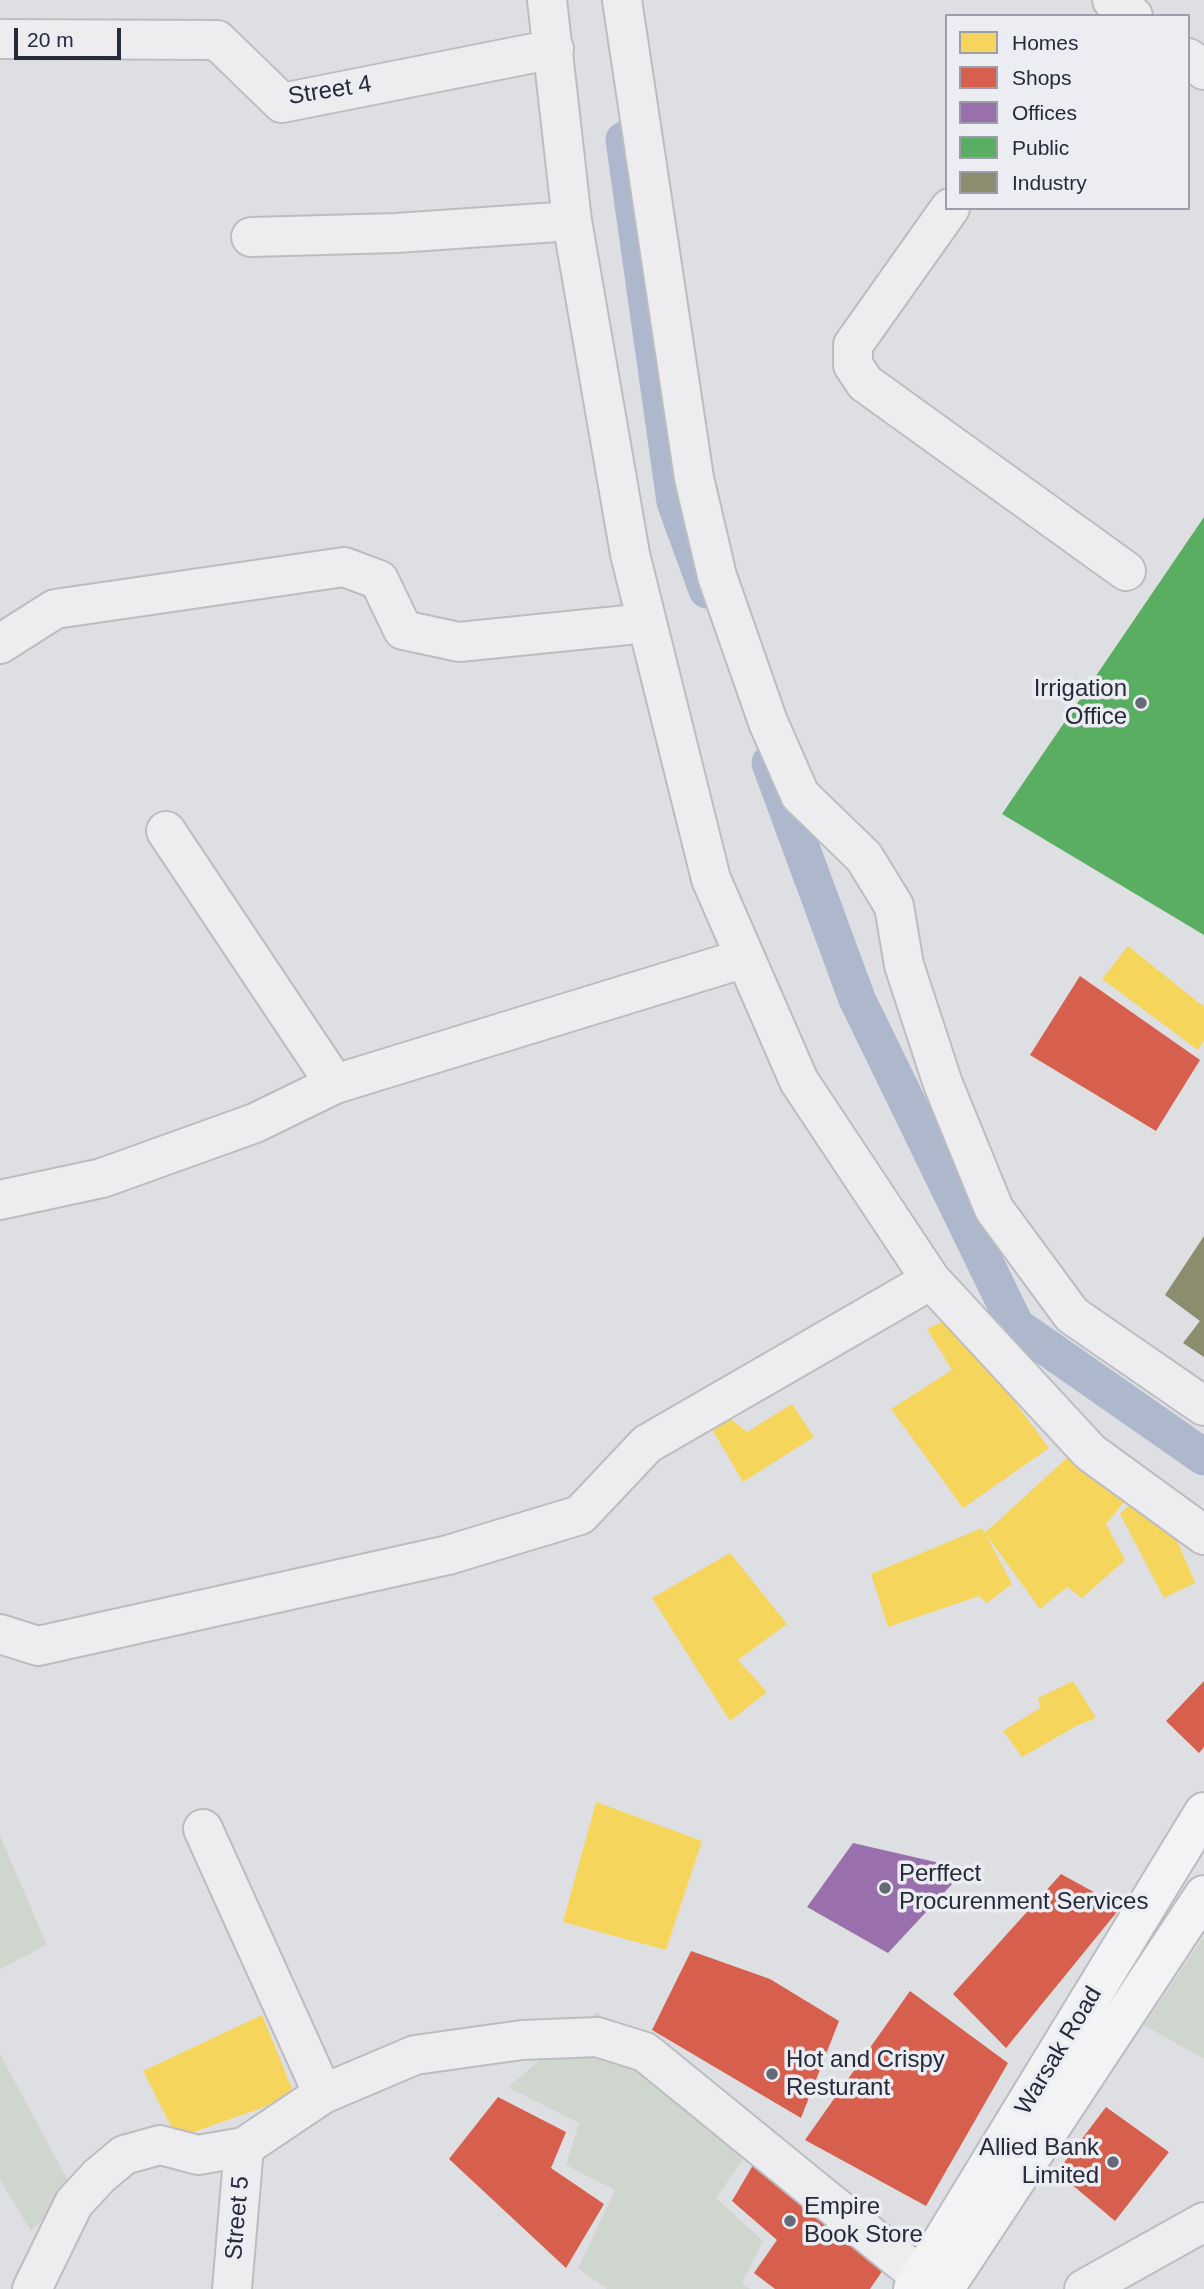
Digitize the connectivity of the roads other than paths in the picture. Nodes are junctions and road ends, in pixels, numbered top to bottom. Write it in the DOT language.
graph roads {
  1 [pos="547,0"];
  2 [pos="622,0"];
  3 [pos="1112,0"];
  4 [pos="1130,14"];
  5 [pos="0,39"];
  6 [pos="554,49"];
  7 [pos="949,210"];
  8 [pos="572,221"];
  9 [pos="251,237"];
  10 [pos="1126,571"];
  11 [pos="647,623"];
  12 [pos="0,644"];
  13 [pos="166,831"];
  14 [pos="745,958"];
  15 [pos="335,1084"];
  16 [pos="0,1200"];
  17 [pos="931,1280"];
  18 [pos="1204,1406"];
  19 [pos="1204,1535"];
  20 [pos="0,1634"];
  21 [pos="1204,1812"];
  22 [pos="203,1829"];
  23 [pos="1204,1895"];
  24 [pos="323,2094"];
  25 [pos="244,2147"];
  26 [pos="1204,2221"];
  27 [pos="926,2285"];
  28 [pos="32,2289"];
  29 [pos="232,2289"];
  30 [pos="1084,2289"];
  1 -- 6 [label="street"];
  2 -- 18 [label="street"];
  3 -- 4 [label="street"];
  5 -- 6 [label="street, Street 4"];
  6 -- 8 [label="street"];
  7 -- 10 [label="street"];
  8 -- 9 [label="street"];
  8 -- 11 [label="street"];
  11 -- 12 [label="street"];
  11 -- 14 [label="street"];
  13 -- 15 [label="street"];
  14 -- 15 [label="street"];
  14 -- 17 [label="street"];
  15 -- 16 [label="street"];
  17 -- 19 [label="street"];
  17 -- 20 [label="street"];
  21 -- 27 [label="main road, Warsak Road"];
  22 -- 24 [label="street"];
  23 -- 27 [label="main road, Warsak Road"];
  24 -- 25 [label="street"];
  24 -- 27 [label="street"];
  25 -- 28 [label="street"];
  25 -- 29 [label="street, Street 5"];
  26 -- 30 [label="street"];
}
